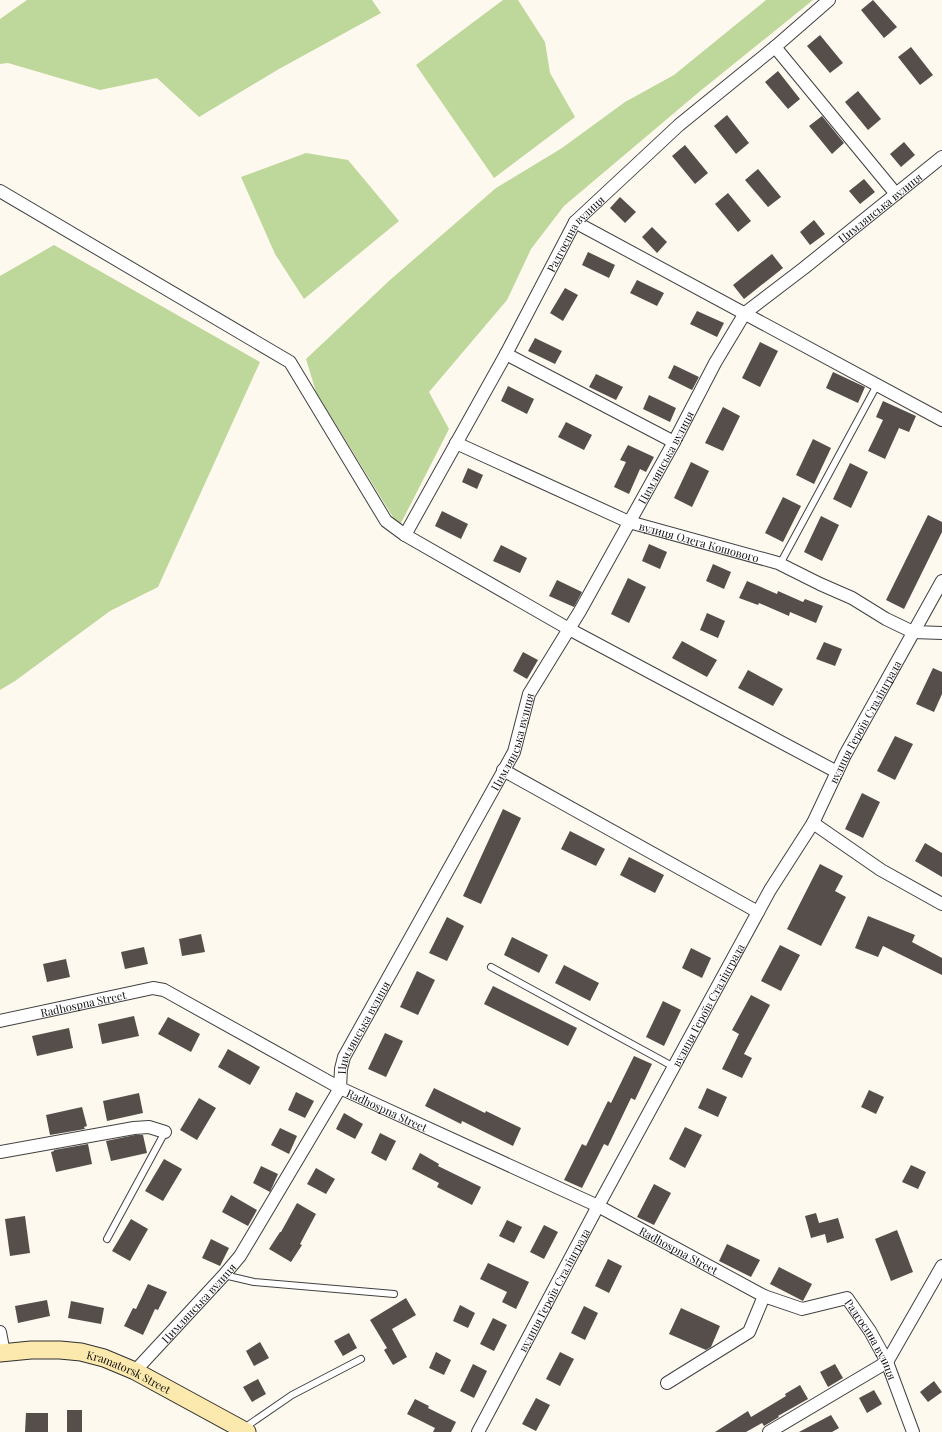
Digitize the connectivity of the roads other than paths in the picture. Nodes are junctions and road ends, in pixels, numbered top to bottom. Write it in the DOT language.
graph roads {
  1 [pos="829,0"];
  2 [pos="775,47"];
  3 [pos="942,157"];
  4 [pos="0,191"];
  5 [pos="896,194"];
  6 [pos="575,222"];
  7 [pos="745,313"];
  8 [pos="506,354"];
  9 [pos="877,385"];
  10 [pos="942,420"];
  11 [pos="674,442"];
  12 [pos="456,443"];
  13 [pos="630,522"];
  14 [pos="405,534"];
  15 [pos="780,564"];
  16 [pos="942,580"];
  17 [pos="569,629"];
  18 [pos="913,632"];
  19 [pos="942,634"];
  20 [pos="503,770"];
  21 [pos="837,772"];
  22 [pos="813,823"];
  23 [pos="942,904"];
  24 [pos="758,912"];
  25 [pos="491,967"];
  26 [pos="0,1021"];
  27 [pos="674,1067"];
  28 [pos="340,1088"];
  29 [pos="165,1132"];
  30 [pos="0,1152"];
  31 [pos="598,1206"];
  32 [pos="107,1239"];
  33 [pos="942,1266"];
  34 [pos="224,1276"];
  35 [pos="394,1294"];
  36 [pos="764,1296"];
  37 [pos="0,1332"];
  38 [pos="2,1353"];
  39 [pos="360,1359"];
  40 [pos="887,1362"];
  41 [pos="135,1370"];
  42 [pos="667,1383"];
  43 [pos="244,1431"];
  44 [pos="478,1432"];
  45 [pos="769,1432"];
  46 [pos="913,1432"];
  1 -- 2 [label="street, Радгоспна вулиця"];
  2 -- 5 [label="street"];
  2 -- 6 [label="street, Радгоспна вулиця"];
  3 -- 5 [label="street, Цимлянська вулиця"];
  4 -- 14 [label="street"];
  5 -- 7 [label="street, Цимлянська вулиця"];
  6 -- 7 [label="street"];
  6 -- 8 [label="street, Радгоспна вулиця"];
  7 -- 9 [label="street"];
  7 -- 11 [label="street, Цимлянська вулиця"];
  8 -- 11 [label="street"];
  8 -- 12 [label="street, Радгоспна вулиця"];
  9 -- 10 [label="street"];
  9 -- 15 [label="lane"];
  11 -- 13 [label="street, Цимлянська вулиця"];
  12 -- 13 [label="street, вулиця Олега Кошового"];
  12 -- 14 [label="street, Радгоспна вулиця"];
  13 -- 15 [label="street, вулиця Олега Кошового"];
  13 -- 17 [label="street, Цимлянська вулиця"];
  14 -- 17 [label="street"];
  15 -- 18 [label="street, вулиця Олега Кошового"];
  16 -- 18 [label="street, вулиця Героїв Сталінграда"];
  17 -- 20 [label="street, Цимлянська вулиця"];
  17 -- 21 [label="street"];
  18 -- 19 [label="street, вулиця Олега Кошового"];
  18 -- 21 [label="street, вулиця Героїв Сталінграда"];
  20 -- 24 [label="street"];
  20 -- 28 [label="street, Цимлянська вулиця"];
  21 -- 22 [label="street, вулиця Героїв Сталінграда"];
  22 -- 23 [label="street"];
  22 -- 24 [label="street, вулиця Героїв Сталінграда"];
  24 -- 27 [label="street, вулиця Героїв Сталінграда"];
  25 -- 27 [label="lane"];
  26 -- 28 [label="street, Radhospna Street"];
  27 -- 31 [label="street, вулиця Героїв Сталінграда"];
  28 -- 31 [label="street, Radhospna Street"];
  28 -- 34 [label="street, Цимлянська вулиця"];
  29 -- 30 [label="street"];
  29 -- 32 [label="lane"];
  31 -- 36 [label="street, Radhospna Street"];
  31 -- 44 [label="street, вулиця Героїв Сталінграда"];
  33 -- 40 [label="street"];
  34 -- 35 [label="lane"];
  34 -- 41 [label="street, Цимлянська вулиця"];
  36 -- 40 [label="street, Радгоспна вулиця"];
  36 -- 42 [label="street"];
  37 -- 38 [label="street"];
  38 -- 41 [label="street, Kramatorsk Street"];
  39 -- 43 [label="lane"];
  40 -- 45 [label="street"];
  40 -- 46 [label="street, Радгоспна вулиця"];
  41 -- 43 [label="street, Kramatorsk Street"];
}
